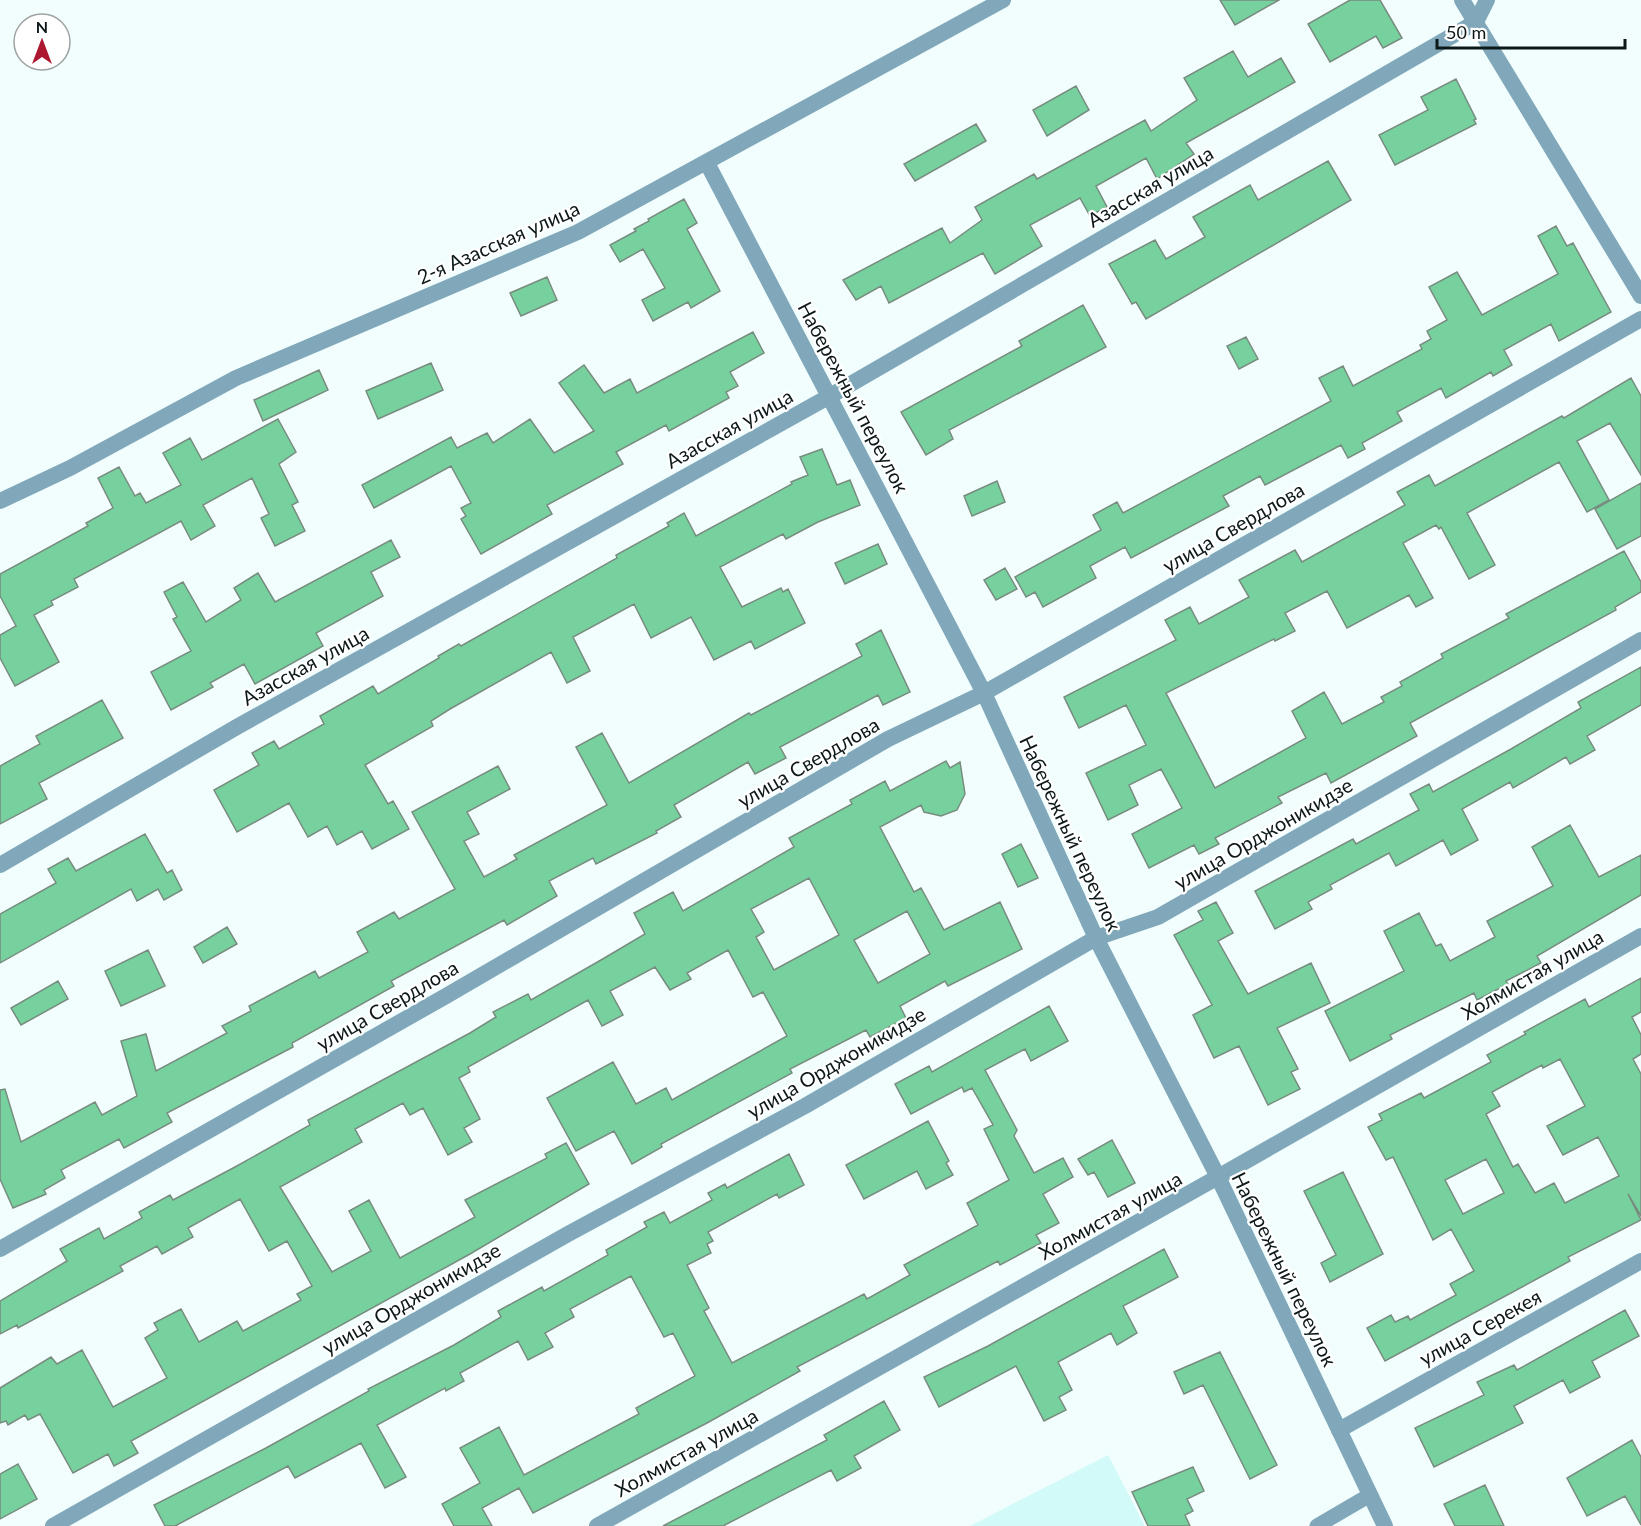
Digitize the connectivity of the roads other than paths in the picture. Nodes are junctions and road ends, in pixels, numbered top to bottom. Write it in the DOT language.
graph roads {
  1 [pos="1003,0"];
  2 [pos="1462,0"];
  3 [pos="1488,0"];
  4 [pos="1476,22"];
  5 [pos="707,163"];
  6 [pos="1641,296"];
  7 [pos="1641,319"];
  8 [pos="830,396"];
  9 [pos="0,501"];
  10 [pos="1641,640"];
  11 [pos="984,693"];
  12 [pos="0,865"];
  13 [pos="1641,936"];
  14 [pos="1096,938"];
  15 [pos="1218,1178"];
  16 [pos="0,1250"];
  17 [pos="1641,1261"];
  18 [pos="1339,1430"];
  19 [pos="1370,1495"];
  20 [pos="53,1526"];
  21 [pos="597,1526"];
  22 [pos="1317,1526"];
  23 [pos="1385,1526"];
  1 -- 5 [label="street, 2-я Азасская улица"];
  2 -- 4 [label="street"];
  3 -- 4 [label="street"];
  4 -- 6 [label="street"];
  4 -- 8 [label="street, Азасская улица"];
  5 -- 8 [label="street, Набережный переулок"];
  5 -- 9 [label="street, 2-я Азасская улица"];
  7 -- 11 [label="street, улица Свердлова"];
  8 -- 11 [label="street, Набережный переулок"];
  8 -- 12 [label="street, Азасская улица"];
  10 -- 14 [label="street, улица Орджоникидзе"];
  11 -- 14 [label="street, Набережный переулок"];
  11 -- 16 [label="street, улица Свердлова"];
  13 -- 15 [label="street, Холмистая улица"];
  14 -- 15 [label="street, Набережный переулок"];
  14 -- 20 [label="street, улица Орджоникидзе"];
  15 -- 18 [label="street, Набережный переулок"];
  15 -- 21 [label="street, Холмистая улица"];
  17 -- 18 [label="street, улица Серекея"];
  18 -- 19 [label="street, Набережный переулок"];
  19 -- 22 [label="lane"];
  19 -- 23 [label="street, Набережный переулок"];
}
